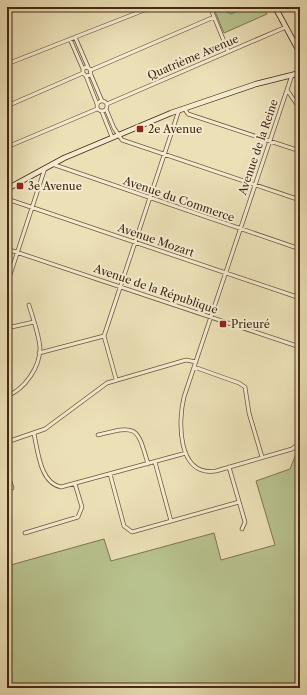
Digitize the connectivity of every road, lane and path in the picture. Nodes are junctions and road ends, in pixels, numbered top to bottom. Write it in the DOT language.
graph roads {
  1 [pos="152,7"];
  2 [pos="210,7"];
  3 [pos="275,7"];
  4 [pos="214,17"];
  5 [pos="286,27"];
  6 [pos="75,37"];
  7 [pos="70,39"];
  8 [pos="228,52"];
  9 [pos="300,53"];
  10 [pos="7,64"];
  11 [pos="88,67"];
  12 [pos="300,68"];
  13 [pos="83,69"];
  14 [pos="91,70"];
  15 [pos="83,74"];
  16 [pos="296,74"];
  17 [pos="91,75"];
  18 [pos="86,76"];
  19 [pos="287,90"];
  20 [pos="102,101"];
  21 [pos="97,104"];
  22 [pos="106,104"];
  23 [pos="7,106"];
  24 [pos="97,109"];
  25 [pos="106,109"];
  26 [pos="181,109"];
  27 [pos="300,109"];
  28 [pos="102,112"];
  29 [pos="118,135"];
  30 [pos="112,137"];
  31 [pos="270,141"];
  32 [pos="7,147"];
  33 [pos="300,151"];
  34 [pos="165,155"];
  35 [pos="52,164"];
  36 [pos="45,168"];
  37 [pos="255,184"];
  38 [pos="7,189"];
  39 [pos="7,199"];
  40 [pos="150,199"];
  41 [pos="300,200"];
  42 [pos="32,208"];
  43 [pos="240,229"];
  44 [pos="136,242"];
  45 [pos="7,249"];
  46 [pos="300,249"];
  47 [pos="17,252"];
  48 [pos="226,273"];
  49 [pos="8,281"];
  50 [pos="121,287"];
  51 [pos="300,298"];
  52 [pos="29,306"];
  53 [pos="211,317"];
  54 [pos="34,322"];
  55 [pos="7,328"];
  56 [pos="104,336"];
  57 [pos="300,347"];
  58 [pos="40,353"];
  59 [pos="196,362"];
  60 [pos="194,367"];
  61 [pos="116,379"];
  62 [pos="7,396"];
  63 [pos="34,434"];
  64 [pos="98,435"];
  65 [pos="300,435"];
  66 [pos="7,442"];
  67 [pos="186,453"];
  68 [pos="262,457"];
  69 [pos="155,462"];
  70 [pos="148,464"];
  71 [pos="230,467"];
  72 [pos="7,472"];
  73 [pos="110,474"];
  74 [pos="75,484"];
  75 [pos="12,488"];
  76 [pos="239,502"];
  77 [pos="171,521"];
  78 [pos="242,529"];
  79 [pos="25,533"];
  1 -- 6 [label="street"];
  2 -- 4 [label="street"];
  3 -- 5 [label="main road"];
  4 -- 8 [label="street"];
  4 -- 14 [label="street"];
  5 -- 8 [label="street, Quatrième Avenue"];
  5 -- 9 [label="main road"];
  6 -- 7 [label="street"];
  6 -- 11 [label="street"];
  7 -- 10 [label="street"];
  7 -- 13 [label="street"];
  8 -- 22 [label="street, Quatrième Avenue"];
  11 -- 13 [label="street"];
  11 -- 14 [label="street"];
  12 -- 16 [label="main road"];
  13 -- 15 [label="street"];
  14 -- 17 [label="street"];
  15 -- 18 [label="street"];
  15 -- 23 [label="street"];
  16 -- 19 [label="street, Avenue de la Reine"];
  16 -- 26 [label="main road"];
  17 -- 18 [label="street"];
  17 -- 20 [label="street"];
  18 -- 21 [label="street"];
  19 -- 27 [label="street"];
  19 -- 31 [label="street, Avenue de la Reine"];
  20 -- 21 [label="street"];
  20 -- 22 [label="street"];
  21 -- 24 [label="street"];
  22 -- 25 [label="street"];
  24 -- 28 [label="street"];
  24 -- 32 [label="street"];
  25 -- 28 [label="street"];
  25 -- 29 [label="street"];
  26 -- 29 [label="main road"];
  26 -- 31 [label="street"];
  26 -- 34 [label="street"];
  28 -- 30 [label="street"];
  29 -- 30 [label="main road"];
  29 -- 34 [label="street"];
  30 -- 35 [label="main road"];
  31 -- 33 [label="street"];
  31 -- 37 [label="street, Avenue de la Reine"];
  34 -- 37 [label="street"];
  34 -- 40 [label="street"];
  35 -- 36 [label="main road"];
  35 -- 40 [label="street, Avenue du Commerce"];
  36 -- 38 [label="main road"];
  36 -- 42 [label="street"];
  37 -- 41 [label="street"];
  37 -- 43 [label="street, Avenue de la Reine"];
  39 -- 42 [label="street, Avenue Mozart"];
  40 -- 43 [label="street, Avenue du Commerce"];
  40 -- 44 [label="street"];
  42 -- 44 [label="street, Avenue Mozart"];
  42 -- 47 [label="street"];
  43 -- 46 [label="street, Avenue du Commerce"];
  43 -- 48 [label="street, Avenue de la Reine"];
  44 -- 48 [label="street, Avenue Mozart"];
  44 -- 50 [label="street"];
  45 -- 47 [label="street, Avenue de la République"];
  47 -- 49 [label="street"];
  47 -- 50 [label="street, Avenue de la République"];
  48 -- 51 [label="street, Avenue Mozart"];
  48 -- 53 [label="street, Avenue de la Reine"];
  50 -- 53 [label="street, Avenue de la République"];
  50 -- 56 [label="street"];
  52 -- 54 [label="street"];
  53 -- 57 [label="street, Avenue de la République"];
  53 -- 59 [label="street, Avenue de la Reine"];
  54 -- 55 [label="street"];
  54 -- 58 [label="street"];
  56 -- 58 [label="street"];
  56 -- 61 [label="street"];
  58 -- 62 [label="street"];
  59 -- 60 [label="street, Avenue de la Reine"];
  59 -- 61 [label="street"];
  60 -- 67 [label="street, Avenue de la Reine"];
  60 -- 68 [label="street"];
  61 -- 63 [label="street"];
  63 -- 66 [label="street"];
  63 -- 74 [label="street"];
  64 -- 70 [label="street"];
  65 -- 68 [label="street"];
  67 -- 69 [label="street"];
  67 -- 71 [label="street"];
  68 -- 71 [label="street"];
  69 -- 70 [label="street"];
  69 -- 77 [label="street"];
  70 -- 73 [label="street"];
  71 -- 76 [label="street"];
  72 -- 75 [label="street"];
  73 -- 74 [label="street"];
  73 -- 77 [label="street"];
  74 -- 79 [label="street"];
  76 -- 77 [label="street"];
  76 -- 78 [label="street"];
}
